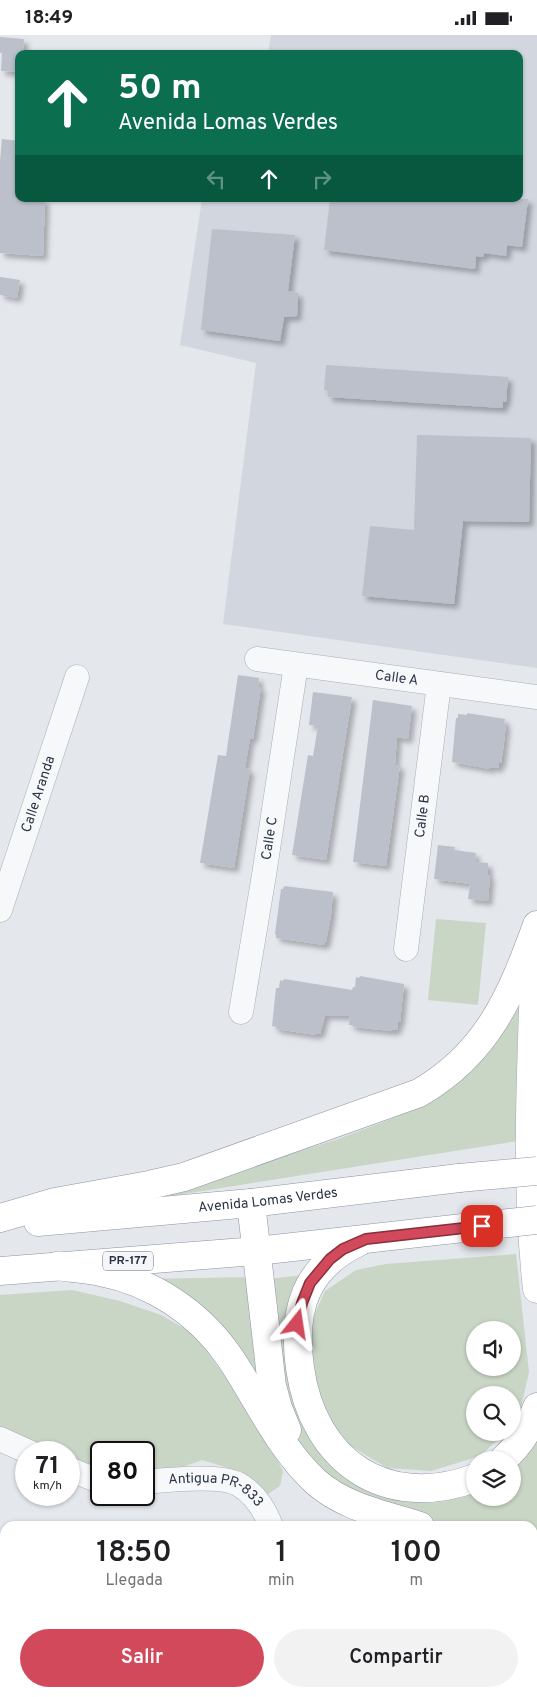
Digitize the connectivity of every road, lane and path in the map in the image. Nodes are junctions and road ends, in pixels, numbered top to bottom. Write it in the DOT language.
graph roads {
  1 [pos="257,659"];
  2 [pos="296,665"];
  3 [pos="77,677"];
  4 [pos="439,684"];
  5 [pos="537,697"];
  6 [pos="0,910"];
  7 [pos="537,924"];
  8 [pos="406,949"];
  9 [pos="241,1012"];
  10 [pos="537,1171"];
  11 [pos="251,1203"];
  12 [pos="0,1218"];
  13 [pos="537,1220"];
  14 [pos="0,1225"];
  15 [pos="366,1239"];
  16 [pos="257,1251"];
  17 [pos="56,1266"];
  18 [pos="0,1271"];
  19 [pos="537,1289"];
  20 [pos="537,1407"];
  21 [pos="0,1439"];
  22 [pos="15,1446"];
  23 [pos="512,1451"];
  24 [pos="300,1465"];
  25 [pos="155,1481"];
  26 [pos="466,1482"];
  27 [pos="269,1521"];
  28 [pos="406,1521"];
  1 -- 2 [label="street, Calle A"];
  2 -- 4 [label="street, Calle A"];
  2 -- 9 [label="street, Calle C"];
  3 -- 6 [label="street, Calle Aranda"];
  4 -- 5 [label="street, Calle A"];
  4 -- 8 [label="street, Calle B"];
  7 -- 12 [label="main road"];
  7 -- 19 [label="main road"];
  10 -- 11 [label="main road, Avenida Lomas Verdes, bridge"];
  11 -- 14 [label="main road, Avenida Lomas Verdes"];
  11 -- 16 [label="main road"];
  13 -- 15 [label="main road, PR-177, bridge"];
  15 -- 16 [label="main road, PR-177"];
  15 -- 26 [label="main road"];
  16 -- 17 [label="main road, PR-177"];
  16 -- 24 [label="main road"];
  17 -- 18 [label="main road, PR-177"];
  17 -- 24 [label="main road"];
  20 -- 23 [label="main road"];
  21 -- 22 [label="street"];
  24 -- 28 [label="main road"];
  25 -- 27 [label="street, Antigua PR-833"];
}
